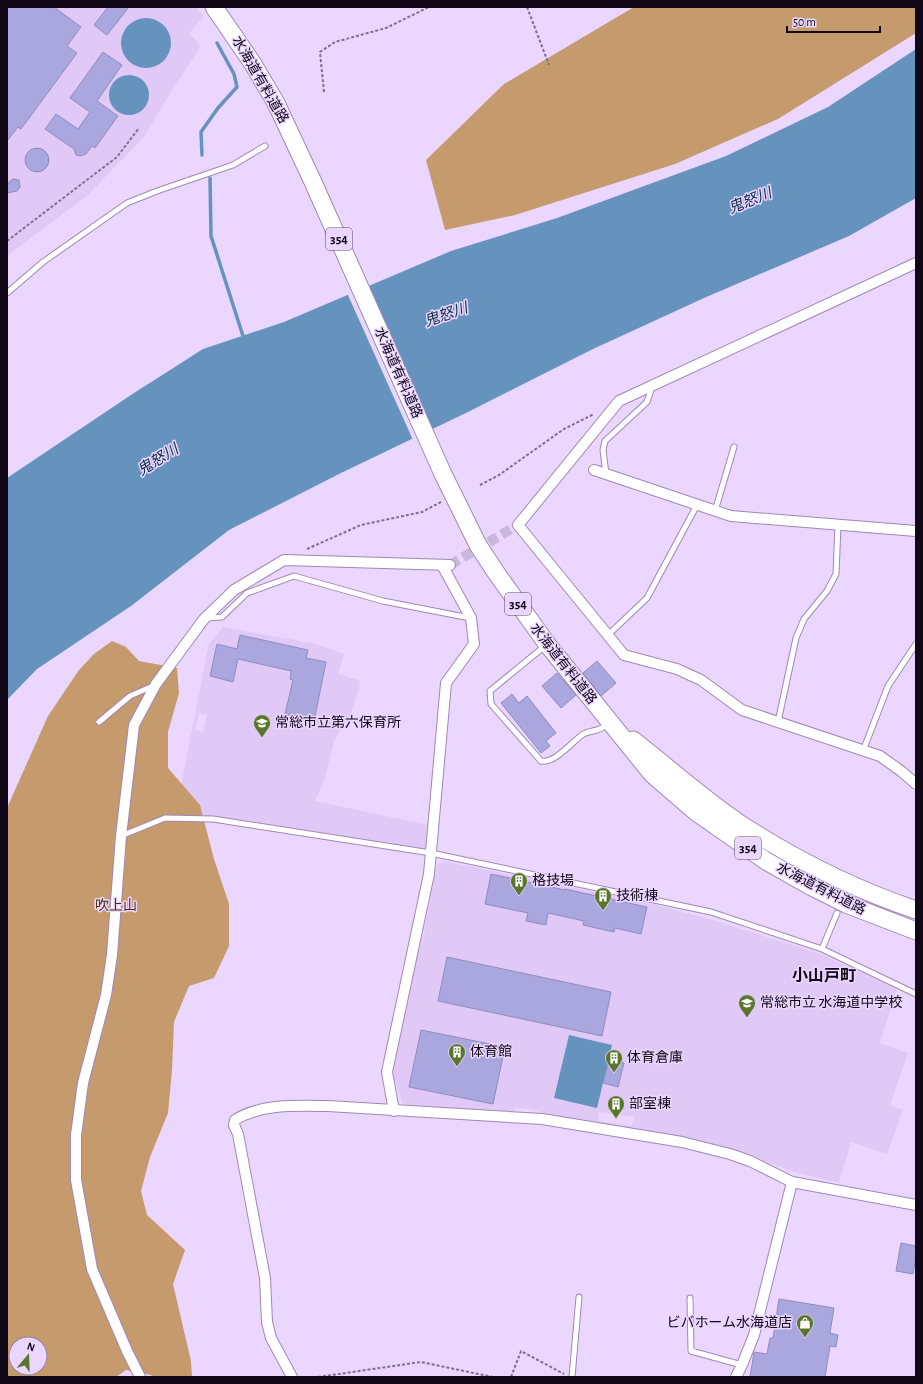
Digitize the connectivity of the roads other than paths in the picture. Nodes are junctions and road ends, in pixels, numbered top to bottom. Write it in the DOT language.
graph roads {
  1 [pos="217,10"];
  2 [pos="265,146"];
  3 [pos="916,263"];
  4 [pos="7,294"];
  5 [pos="653,384"];
  6 [pos="734,447"];
  7 [pos="594,470"];
  8 [pos="606,474"];
  9 [pos="697,505"];
  10 [pos="715,511"];
  11 [pos="838,525"];
  12 [pos="916,531"];
  13 [pos="204,618"];
  14 [pos="471,618"];
  15 [pos="608,635"];
  16 [pos="547,644"];
  17 [pos="916,644"];
  18 [pos="156,684"];
  19 [pos="99,722"];
  20 [pos="609,722"];
  21 [pos="778,722"];
  22 [pos="863,751"];
  23 [pos="916,784"];
  24 [pos="121,836"];
  25 [pos="431,853"];
  26 [pos="916,910"];
  27 [pos="837,913"];
  28 [pos="916,931"];
  29 [pos="822,949"];
  30 [pos="916,994"];
  31 [pos="394,1111"];
  32 [pos="792,1182"];
  33 [pos="916,1205"];
  34 [pos="579,1296"];
  35 [pos="690,1298"];
  36 [pos="742,1365"];
  37 [pos="140,1377"];
  38 [pos="292,1377"];
  39 [pos="572,1377"];
  40 [pos="736,1377"];
  1 -- 16 [label="highway, 水海道有料道路 / 354"];
  2 -- 4 [label="lane"];
  3 -- 5 [label="street"];
  5 -- 8 [label="lane"];
  5 -- 15 [label="street"];
  6 -- 10 [label="lane"];
  7 -- 8 [label="street"];
  8 -- 9 [label="street"];
  9 -- 10 [label="street"];
  9 -- 15 [label="lane"];
  10 -- 11 [label="street"];
  11 -- 12 [label="street"];
  11 -- 21 [label="lane"];
  13 -- 14 [label="lane"];
  13 -- 14 [label="street"];
  13 -- 18 [label="street"];
  14 -- 25 [label="street"];
  15 -- 21 [label="street"];
  16 -- 20 [label="highway, 水海道有料道路 / 354"];
  16 -- 20 [label="lane"];
  17 -- 22 [label="lane"];
  18 -- 19 [label="lane"];
  18 -- 24 [label="street"];
  20 -- 26 [label="highway, 水海道有料道路 / 354"];
  20 -- 28 [label="highway, 水海道有料道路 / 354"];
  21 -- 22 [label="street"];
  22 -- 23 [label="street"];
  24 -- 25 [label="lane"];
  24 -- 37 [label="street"];
  25 -- 29 [label="lane"];
  25 -- 31 [label="street"];
  27 -- 29 [label="lane"];
  29 -- 30 [label="lane"];
  31 -- 32 [label="street"];
  31 -- 38 [label="street"];
  32 -- 33 [label="street"];
  32 -- 36 [label="street"];
  34 -- 39 [label="lane"];
  35 -- 36 [label="lane"];
  36 -- 40 [label="street"];
}
